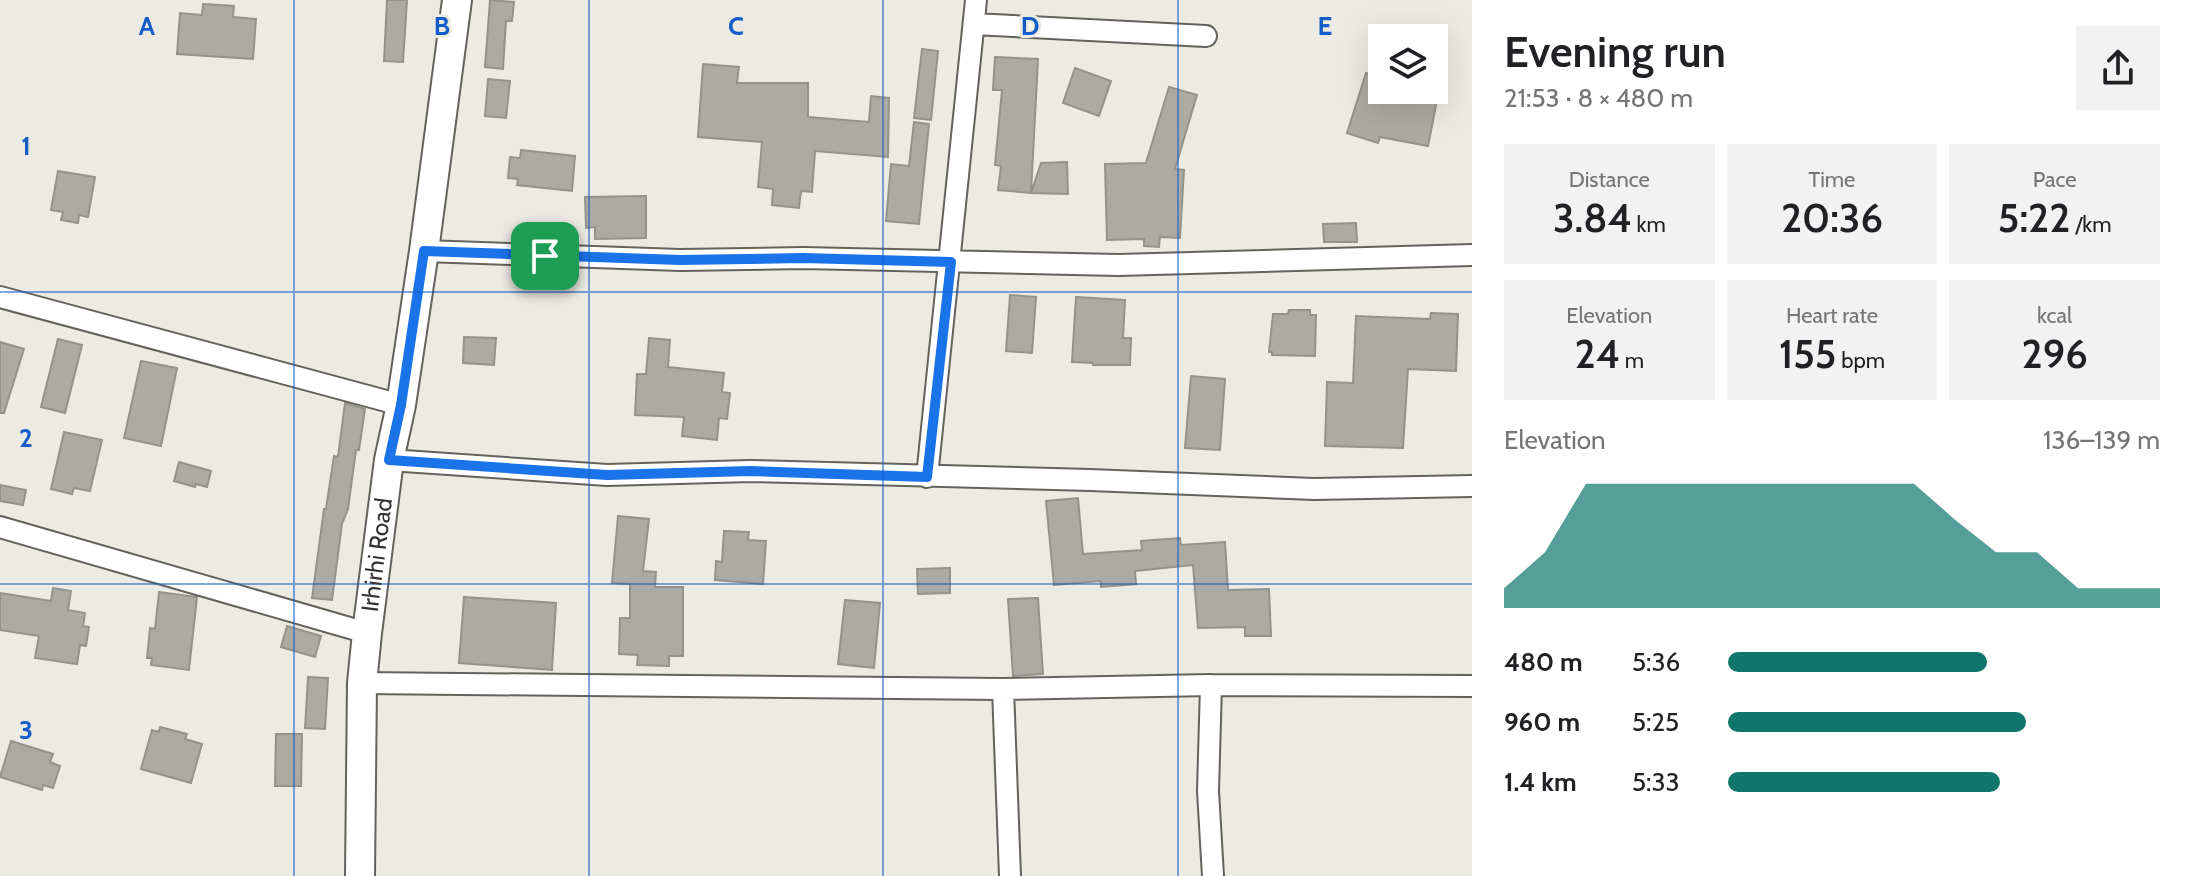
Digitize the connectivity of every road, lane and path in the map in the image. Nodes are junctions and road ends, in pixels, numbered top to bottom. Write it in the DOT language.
graph roads {
  1 [pos="457,0"];
  2 [pos="976,0"];
  3 [pos="974,24"];
  4 [pos="1206,36"];
  5 [pos="424,251"];
  6 [pos="1472,255"];
  7 [pos="951,262"];
  8 [pos="0,297"];
  9 [pos="401,405"];
  10 [pos="389,460"];
  11 [pos="927,477"];
  12 [pos="1472,486"];
  13 [pos="0,527"];
  14 [pos="367,633"];
  15 [pos="362,683"];
  16 [pos="1211,685"];
  17 [pos="1472,686"];
  18 [pos="1003,689"];
  19 [pos="360,876"];
  20 [pos="1010,876"];
  21 [pos="1213,876"];
  1 -- 5 [label="street, Irhirhi Road"];
  2 -- 3 [label="street"];
  3 -- 4 [label="street"];
  3 -- 7 [label="street"];
  5 -- 7 [label="street"];
  5 -- 9 [label="street, Irhirhi Road"];
  6 -- 7 [label="street"];
  7 -- 11 [label="street"];
  8 -- 9 [label="street"];
  9 -- 10 [label="street, Irhirhi Road"];
  10 -- 11 [label="street"];
  10 -- 14 [label="street, Irhirhi Road"];
  11 -- 12 [label="street"];
  13 -- 14 [label="street"];
  14 -- 15 [label="street, Irhirhi Road"];
  15 -- 18 [label="street"];
  15 -- 19 [label="street, Irhirhi Road"];
  16 -- 17 [label="street"];
  16 -- 18 [label="street"];
  16 -- 21 [label="street"];
  18 -- 20 [label="street"];
}
